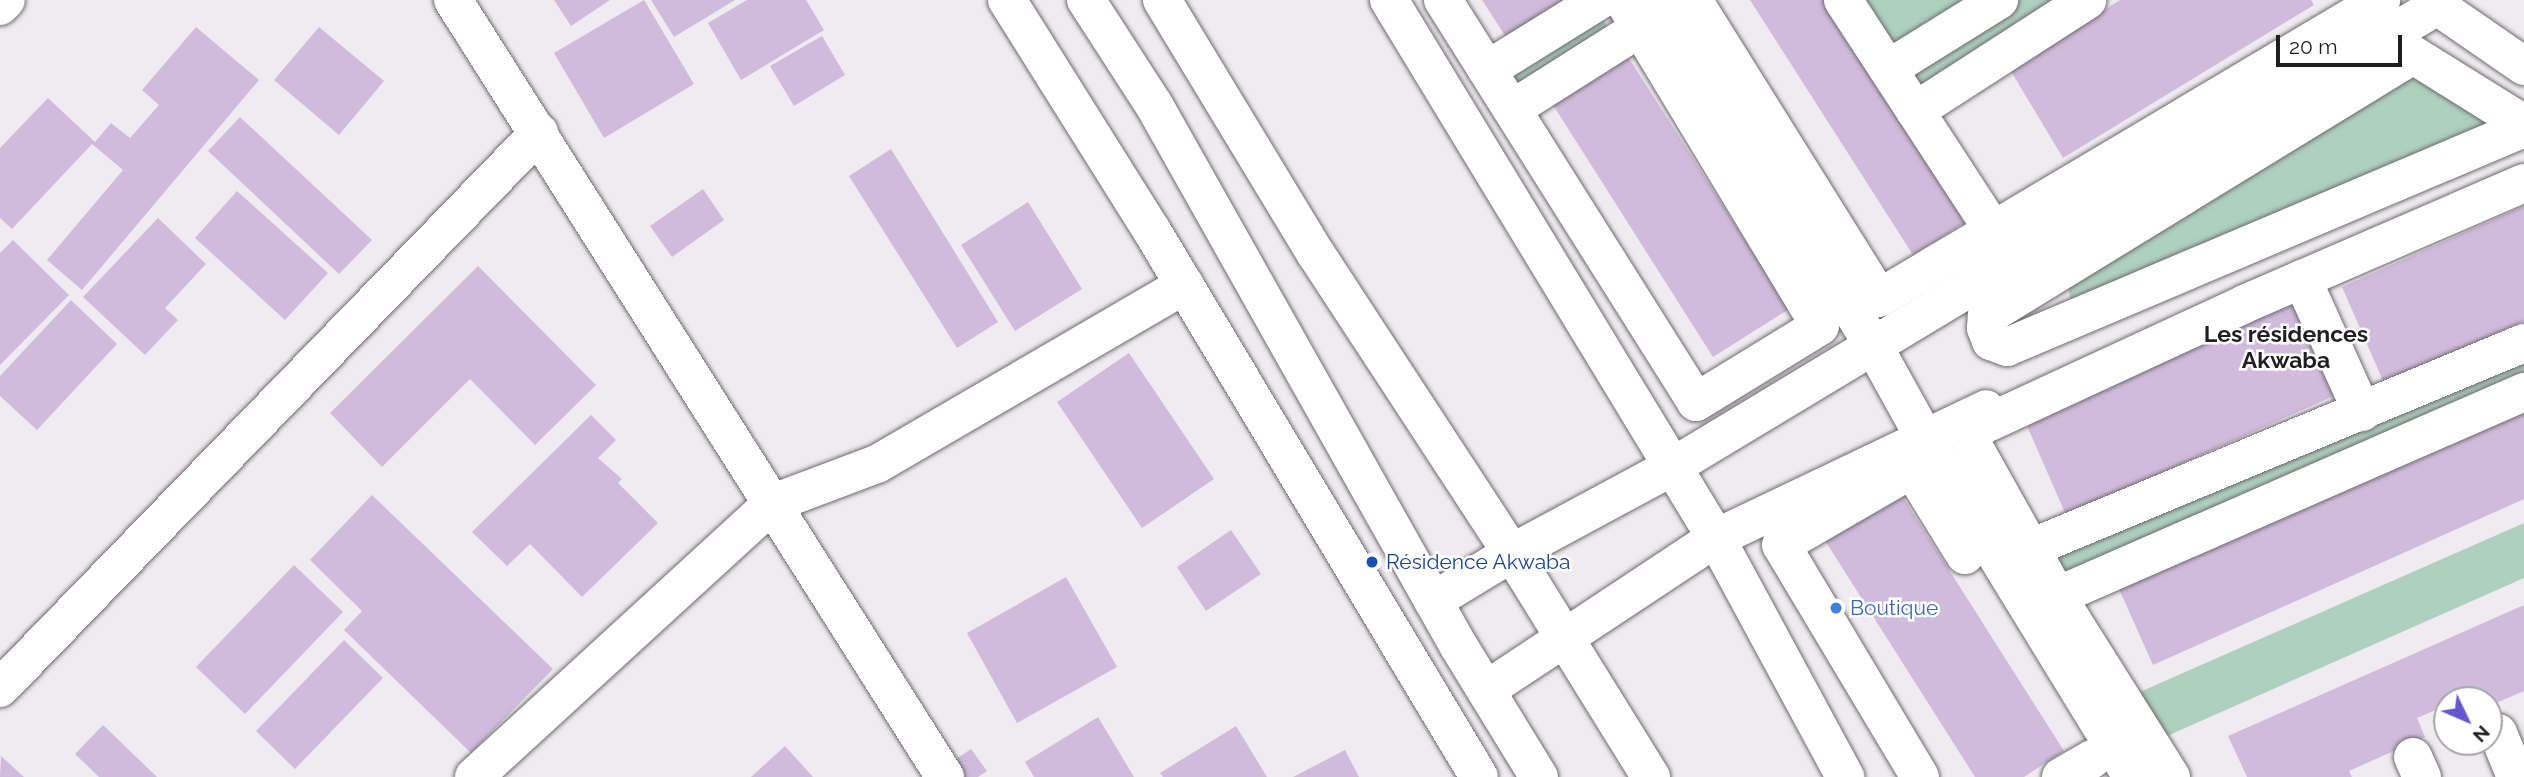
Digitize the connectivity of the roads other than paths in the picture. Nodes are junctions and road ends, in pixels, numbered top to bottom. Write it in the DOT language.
graph roads {
  1 [pos="6,0"];
  2 [pos="453,0"];
  3 [pos="1007,0"];
  4 [pos="1086,0"];
  5 [pos="1161,0"];
  6 [pos="1389,0"];
  7 [pos="1443,0"];
  8 [pos="1600,0"];
  9 [pos="1693,0"];
  10 [pos="1843,0"];
  11 [pos="1999,0"];
  12 [pos="2087,0"];
  13 [pos="2381,0"];
  14 [pos="2433,3"];
  15 [pos="0,6"];
  16 [pos="1641,9"];
  17 [pos="2524,66"];
  18 [pos="1888,69"];
  19 [pos="1487,70"];
  20 [pos="1512,109"];
  21 [pos="1915,111"];
  22 [pos="2524,126"];
  23 [pos="539,133"];
  24 [pos="2524,148"];
  25 [pos="2524,183"];
  26 [pos="1993,230"];
  27 [pos="2302,279"];
  28 [pos="1185,285"];
  29 [pos="2524,343"];
  30 [pos="1873,345"];
  31 [pos="2524,392"];
  32 [pos="2361,412"];
  33 [pos="1925,439"];
  34 [pos="1672,467"];
  35 [pos="773,503"];
  36 [pos="1716,538"];
  37 [pos="2031,548"];
  38 [pos="1512,553"];
  39 [pos="2057,596"];
  40 [pos="1433,601"];
  41 [pos="1563,638"];
  42 [pos="0,688"];
  43 [pos="1486,691"];
  44 [pos="2503,745"];
  45 [pos="2085,771"];
  46 [pos="474,777"];
  47 [pos="945,777"];
  48 [pos="1479,777"];
  49 [pos="1539,777"];
  50 [pos="1651,777"];
  51 [pos="1845,777"];
  52 [pos="1920,777"];
  53 [pos="2132,777"];
  54 [pos="2171,777"];
  55 [pos="2516,777"];
  1 -- 15 [label="street"];
  2 -- 23 [label="street"];
  3 -- 28 [label="street"];
  4 -- 40 [label="street"];
  5 -- 38 [label="street"];
  6 -- 34 [label="street"];
  7 -- 19 [label="street"];
  8 -- 19 [label="street"];
  9 -- 26 [label="street"];
  10 -- 18 [label="street"];
  11 -- 18 [label="street"];
  12 -- 21 [label="street"];
  13 -- 26 [label="street"];
  14 -- 17 [label="street"];
  14 -- 30 [label="street"];
  16 -- 20 [label="street"];
  16 -- 20 [label="street"];
  16 -- 30 [label="street"];
  18 -- 21 [label="street"];
  19 -- 20 [label="street"];
  21 -- 26 [label="street"];
  22 -- 22 [label="street"];
  23 -- 35 [label="street"];
  23 -- 42 [label="street"];
  24 -- 33 [label="street"];
  25 -- 27 [label="street"];
  27 -- 32 [label="street"];
  27 -- 37 [label="street"];
  28 -- 35 [label="street"];
  28 -- 48 [label="street"];
  29 -- 32 [label="street"];
  30 -- 33 [label="street"];
  30 -- 34 [label="street"];
  31 -- 39 [label="street"];
  32 -- 37 [label="street"];
  33 -- 36 [label="street"];
  33 -- 53 [label="street"];
  34 -- 36 [label="street"];
  34 -- 38 [label="street"];
  35 -- 46 [label="street"];
  35 -- 47 [label="street"];
  36 -- 41 [label="street"];
  36 -- 51 [label="street"];
  37 -- 39 [label="street"];
  38 -- 40 [label="street"];
  38 -- 41 [label="street"];
  39 -- 54 [label="street"];
  40 -- 43 [label="street"];
  41 -- 43 [label="street"];
  41 -- 50 [label="street"];
  43 -- 49 [label="street"];
  44 -- 55 [label="street"];
  45 -- 52 [label="street"];
}
